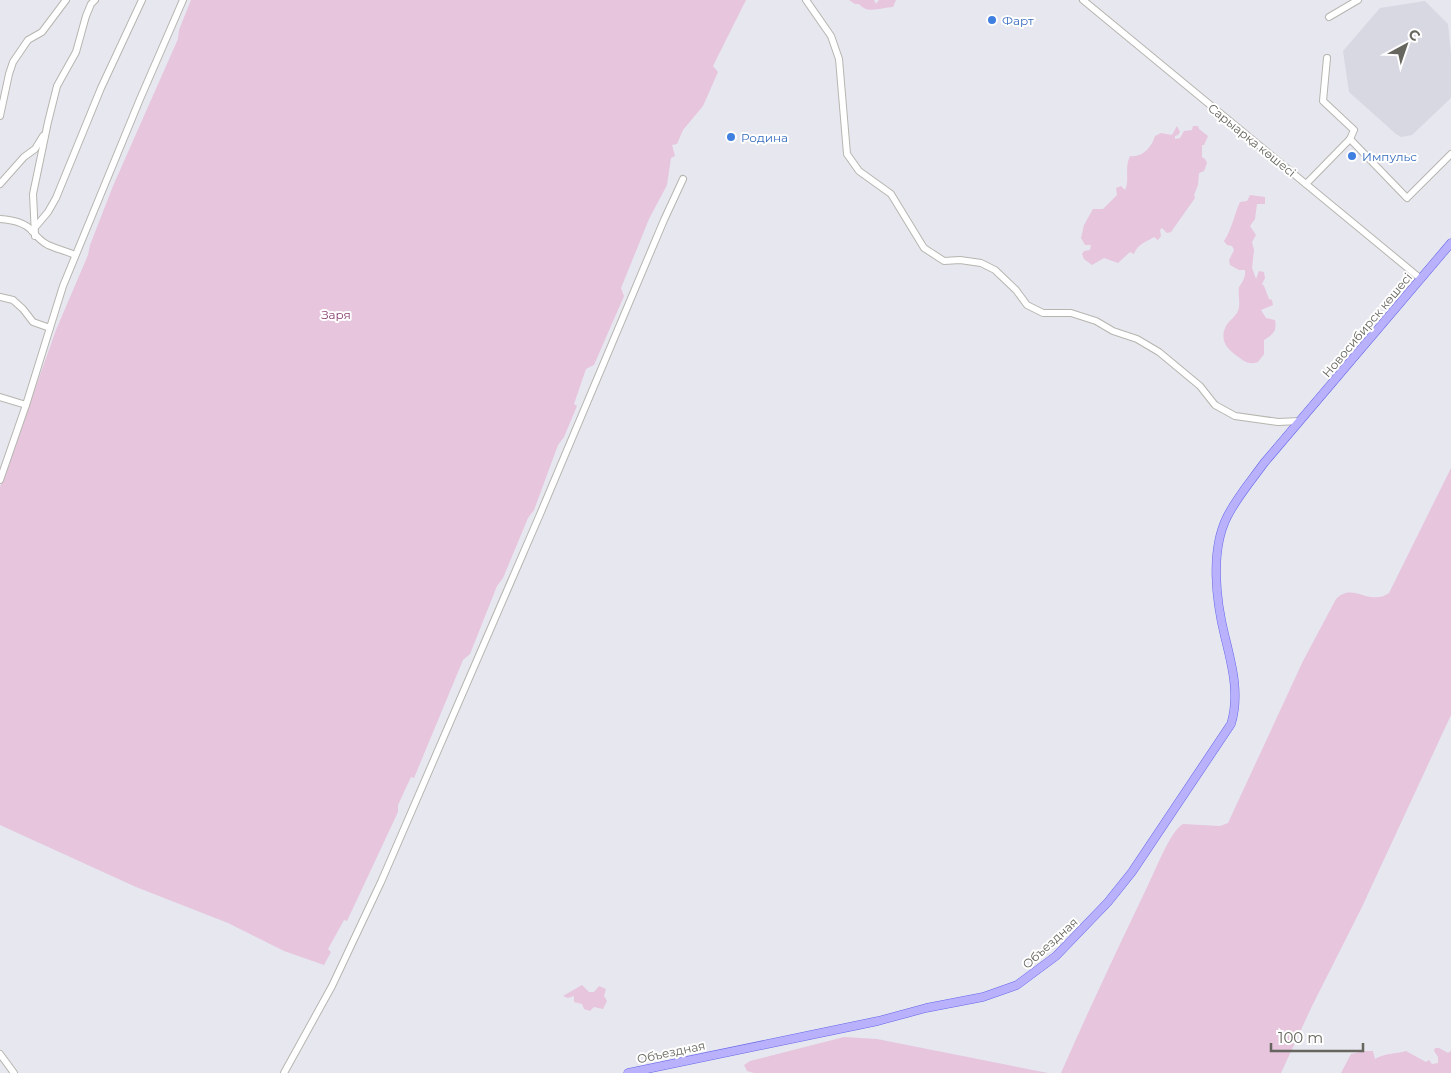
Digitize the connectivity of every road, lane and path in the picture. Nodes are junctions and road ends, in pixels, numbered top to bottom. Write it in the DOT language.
graph roads {
  1 [pos="66,0"];
  2 [pos="95,0"];
  3 [pos="142,0"];
  4 [pos="183,0"];
  5 [pos="806,0"];
  6 [pos="1084,0"];
  7 [pos="1358,0"];
  8 [pos="1329,17"];
  9 [pos="1327,58"];
  10 [pos="0,115"];
  11 [pos="46,131"];
  12 [pos="1350,139"];
  13 [pos="1451,154"];
  14 [pos="683,179"];
  15 [pos="0,184"];
  16 [pos="1306,184"];
  17 [pos="0,219"];
  18 [pos="34,231"];
  19 [pos="1451,243"];
  20 [pos="75,255"];
  21 [pos="1420,279"];
  22 [pos="0,297"];
  23 [pos="50,328"];
  24 [pos="0,397"];
  25 [pos="26,405"];
  26 [pos="1300,421"];
  27 [pos="0,480"];
  28 [pos="1217,562"];
  29 [pos="0,1054"];
  30 [pos="14,1073"];
  31 [pos="284,1073"];
  32 [pos="628,1073"];
  1 -- 10 [label="street"];
  2 -- 11 [label="street"];
  3 -- 18 [label="street"];
  4 -- 20 [label="street"];
  5 -- 26 [label="street"];
  6 -- 16 [label="street, Сарыарқа көшесі"];
  7 -- 8 [label="street"];
  9 -- 12 [label="street"];
  11 -- 15 [label="street"];
  11 -- 18 [label="street"];
  12 -- 13 [label="street"];
  12 -- 16 [label="street"];
  14 -- 31 [label="street"];
  16 -- 21 [label="street, Сарыарқа көшесі"];
  17 -- 18 [label="street"];
  18 -- 20 [label="street"];
  19 -- 21 [label="main road, Новосибирск көшесі"];
  20 -- 23 [label="street"];
  21 -- 26 [label="main road, Новосибирск көшесі"];
  22 -- 23 [label="street"];
  23 -- 25 [label="street"];
  24 -- 25 [label="street"];
  25 -- 27 [label="street"];
  26 -- 28 [label="main road, Новосибирск көшесі"];
  28 -- 32 [label="main road, Объездная"];
  29 -- 30 [label="street"];
}
